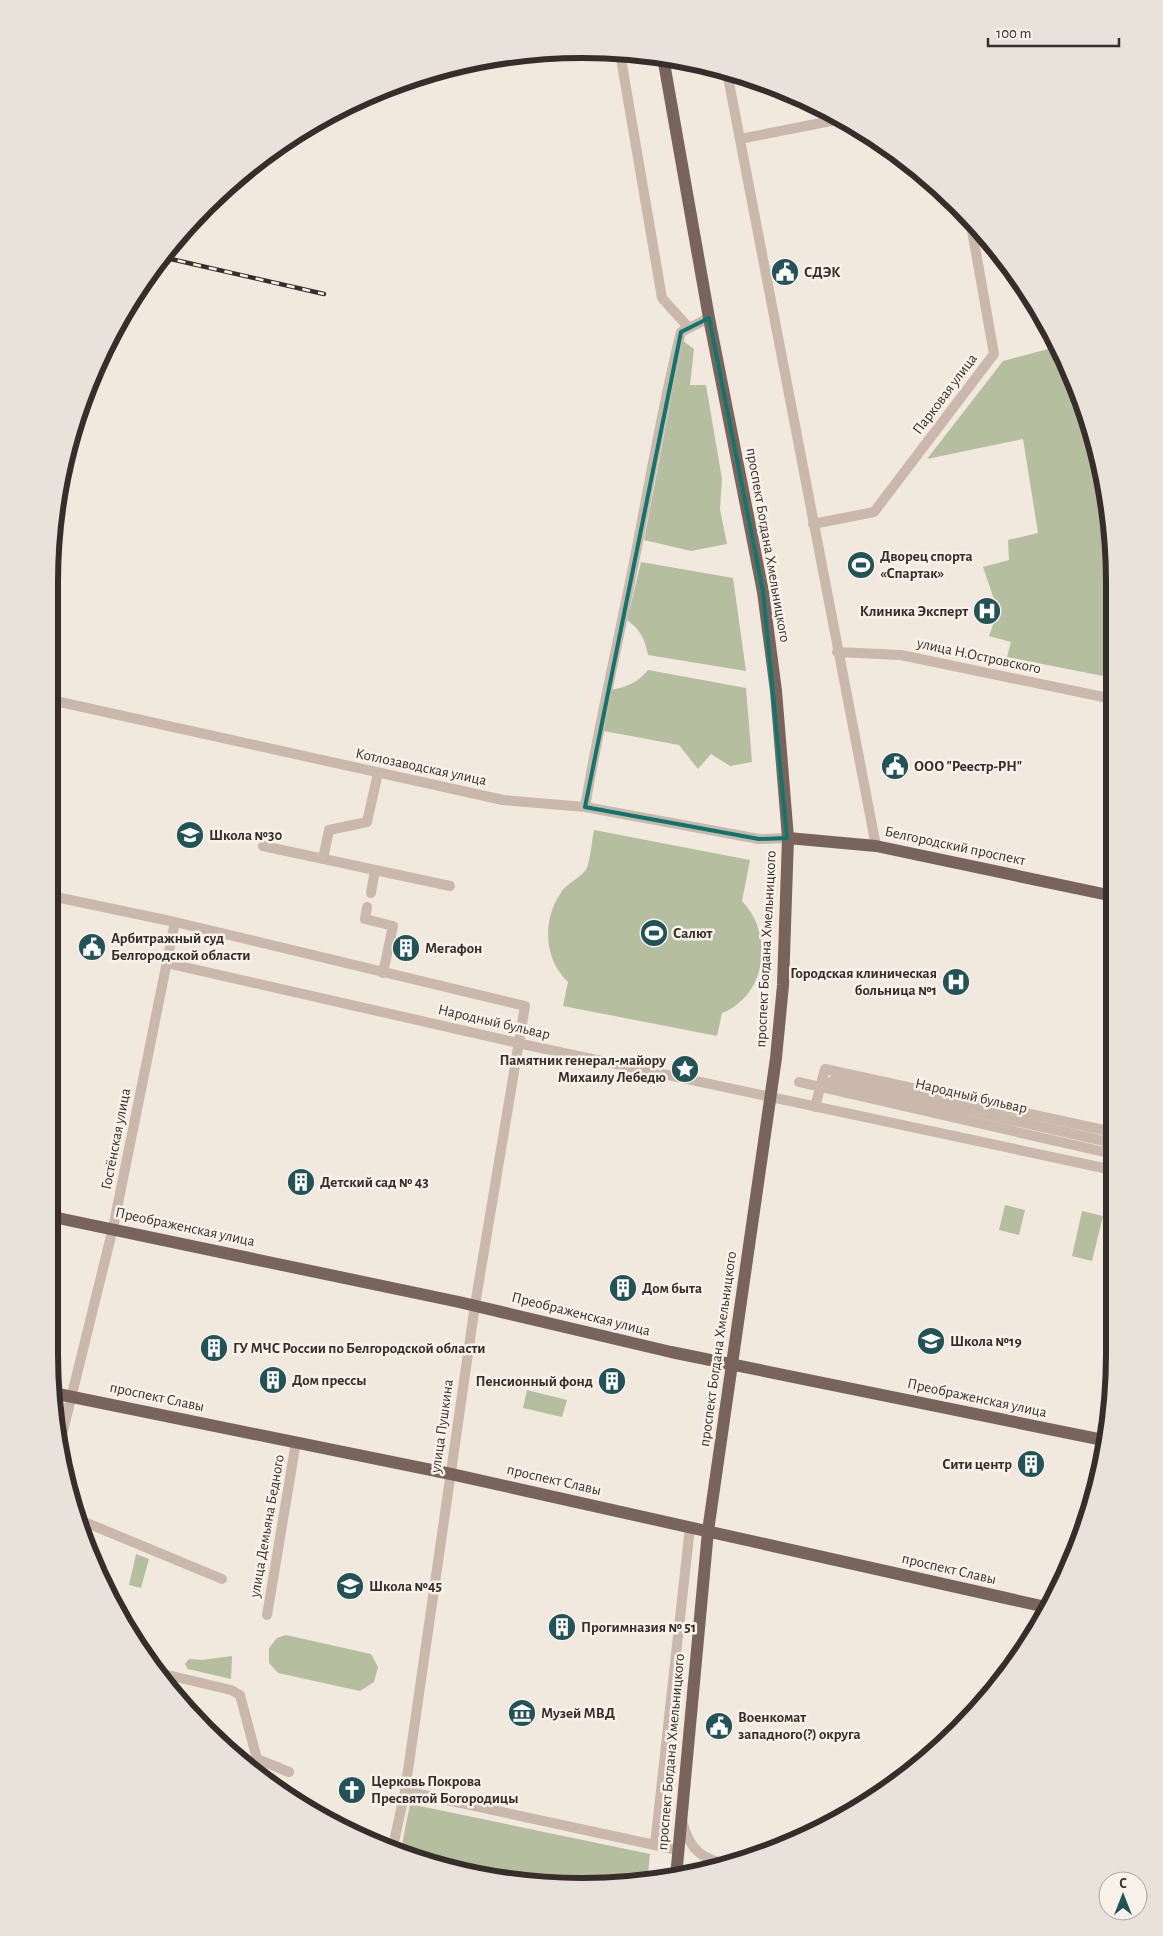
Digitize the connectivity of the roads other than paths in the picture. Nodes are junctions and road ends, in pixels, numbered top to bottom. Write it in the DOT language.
graph roads {
  1 [pos="621,59"];
  2 [pos="664,65"];
  3 [pos="728,78"];
  4 [pos="831,121"];
  5 [pos="740,139"];
  6 [pos="973,233"];
  7 [pos="709,318"];
  8 [pos="689,328"];
  9 [pos="813,524"];
  10 [pos="837,652"];
  11 [pos="1106,698"];
  12 [pos="58,702"];
  13 [pos="378,773"];
  14 [pos="585,807"];
  15 [pos="788,835"];
  16 [pos="263,846"];
  17 [pos="876,846"];
  18 [pos="323,859"];
  19 [pos="375,870"];
  20 [pos="450,886"];
  21 [pos="371,893"];
  22 [pos="1106,895"];
  23 [pos="58,897"];
  24 [pos="368,907"];
  25 [pos="175,922"];
  26 [pos="167,963"];
  27 [pos="383,973"];
  28 [pos="525,1006"];
  29 [pos="518,1043"];
  30 [pos="799,1082"];
  31 [pos="823,1087"];
  32 [pos="771,1097"];
  33 [pos="816,1106"];
  34 [pos="1106,1130"];
  35 [pos="1106,1141"];
  36 [pos="1106,1152"];
  37 [pos="1106,1169"];
  38 [pos="58,1218"];
  39 [pos="113,1228"];
  40 [pos="475,1305"];
  41 [pos="732,1364"];
  42 [pos="59,1394"];
  43 [pos="71,1396"];
  44 [pos="63,1429"];
  45 [pos="1098,1439"];
  46 [pos="296,1442"];
  47 [pos="450,1474"];
  48 [pos="85,1522"];
  49 [pos="690,1527"];
  50 [pos="708,1531"];
  51 [pos="222,1579"];
  52 [pos="1040,1606"];
  53 [pos="267,1615"];
  54 [pos="168,1675"];
  55 [pos="289,1772"];
  56 [pos="404,1791"];
  57 [pos="681,1814"];
  58 [pos="393,1844"];
  59 [pos="655,1845"];
  60 [pos="678,1850"];
  61 [pos="714,1862"];
  62 [pos="677,1869"];
  1 -- 8 [label="street"];
  2 -- 7 [label="main road, проспект Богдана Хмельницкого"];
  3 -- 5 [label="street"];
  4 -- 5 [label="street"];
  5 -- 9 [label="street"];
  6 -- 9 [label="street, Парковая улица"];
  7 -- 8 [label="street"];
  7 -- 15 [label="main road, проспект Богдана Хмельницкого"];
  8 -- 14 [label="street"];
  9 -- 10 [label="street"];
  10 -- 11 [label="street, улица Н.Островского"];
  10 -- 17 [label="street"];
  12 -- 13 [label="street, Котлозаводская улица"];
  13 -- 14 [label="street, Котлозаводская улица"];
  13 -- 18 [label="street"];
  14 -- 15 [label="street, Котлозаводская улица"];
  15 -- 17 [label="main road, Белгородский проспект"];
  15 -- 32 [label="main road, проспект Богдана Хмельницкого"];
  16 -- 18 [label="street"];
  17 -- 22 [label="main road, Белгородский проспект"];
  18 -- 19 [label="street"];
  19 -- 20 [label="street"];
  19 -- 21 [label="street"];
  23 -- 25 [label="street, Народный бульвар"];
  24 -- 27 [label="street"];
  25 -- 26 [label="street, Гостёнская улица"];
  25 -- 27 [label="street, Народный бульвар"];
  26 -- 29 [label="street, Народный бульвар"];
  26 -- 39 [label="street, Гостёнская улица"];
  27 -- 28 [label="street, Народный бульвар"];
  28 -- 29 [label="street, улица Пушкина"];
  29 -- 32 [label="street, Народный бульвар"];
  29 -- 40 [label="street, улица Пушкина"];
  30 -- 31 [label="street"];
  31 -- 33 [label="street"];
  31 -- 34 [label="street, Народный бульвар"];
  31 -- 35 [label="street, Народный бульвар"];
  31 -- 36 [label="street"];
  32 -- 33 [label="street, Народный бульвар"];
  32 -- 41 [label="main road, проспект Богдана Хмельницкого"];
  33 -- 37 [label="street, Народный бульвар"];
  38 -- 39 [label="main road, Преображенская улица"];
  39 -- 40 [label="main road, Преображенская улица"];
  39 -- 43 [label="street, Гостёнская улица"];
  40 -- 41 [label="main road, Преображенская улица"];
  40 -- 47 [label="street, улица Пушкина"];
  41 -- 45 [label="main road, Преображенская улица"];
  41 -- 50 [label="main road, проспект Богдана Хмельницкого"];
  42 -- 43 [label="main road, проспект Славы"];
  43 -- 44 [label="street, Гостёнская улица"];
  43 -- 46 [label="main road, проспект Славы"];
  46 -- 47 [label="main road, проспект Славы"];
  46 -- 53 [label="street, улица Демьяна Бедного"];
  47 -- 49 [label="main road, проспект Славы"];
  47 -- 56 [label="street, улица Пушкина"];
  48 -- 51 [label="street"];
  49 -- 50 [label="main road, проспект Славы"];
  49 -- 59 [label="street"];
  50 -- 52 [label="main road, проспект Славы"];
  50 -- 57 [label="main road, проспект Богдана Хмельницкого"];
  54 -- 55 [label="street"];
  56 -- 58 [label="street, улица Пушкина"];
  56 -- 59 [label="street"];
  57 -- 60 [label="main road, проспект Богдана Хмельницкого"];
  57 -- 61 [label="street"];
  59 -- 60 [label="street"];
  60 -- 62 [label="main road, проспект Богдана Хмельницкого"];
}
